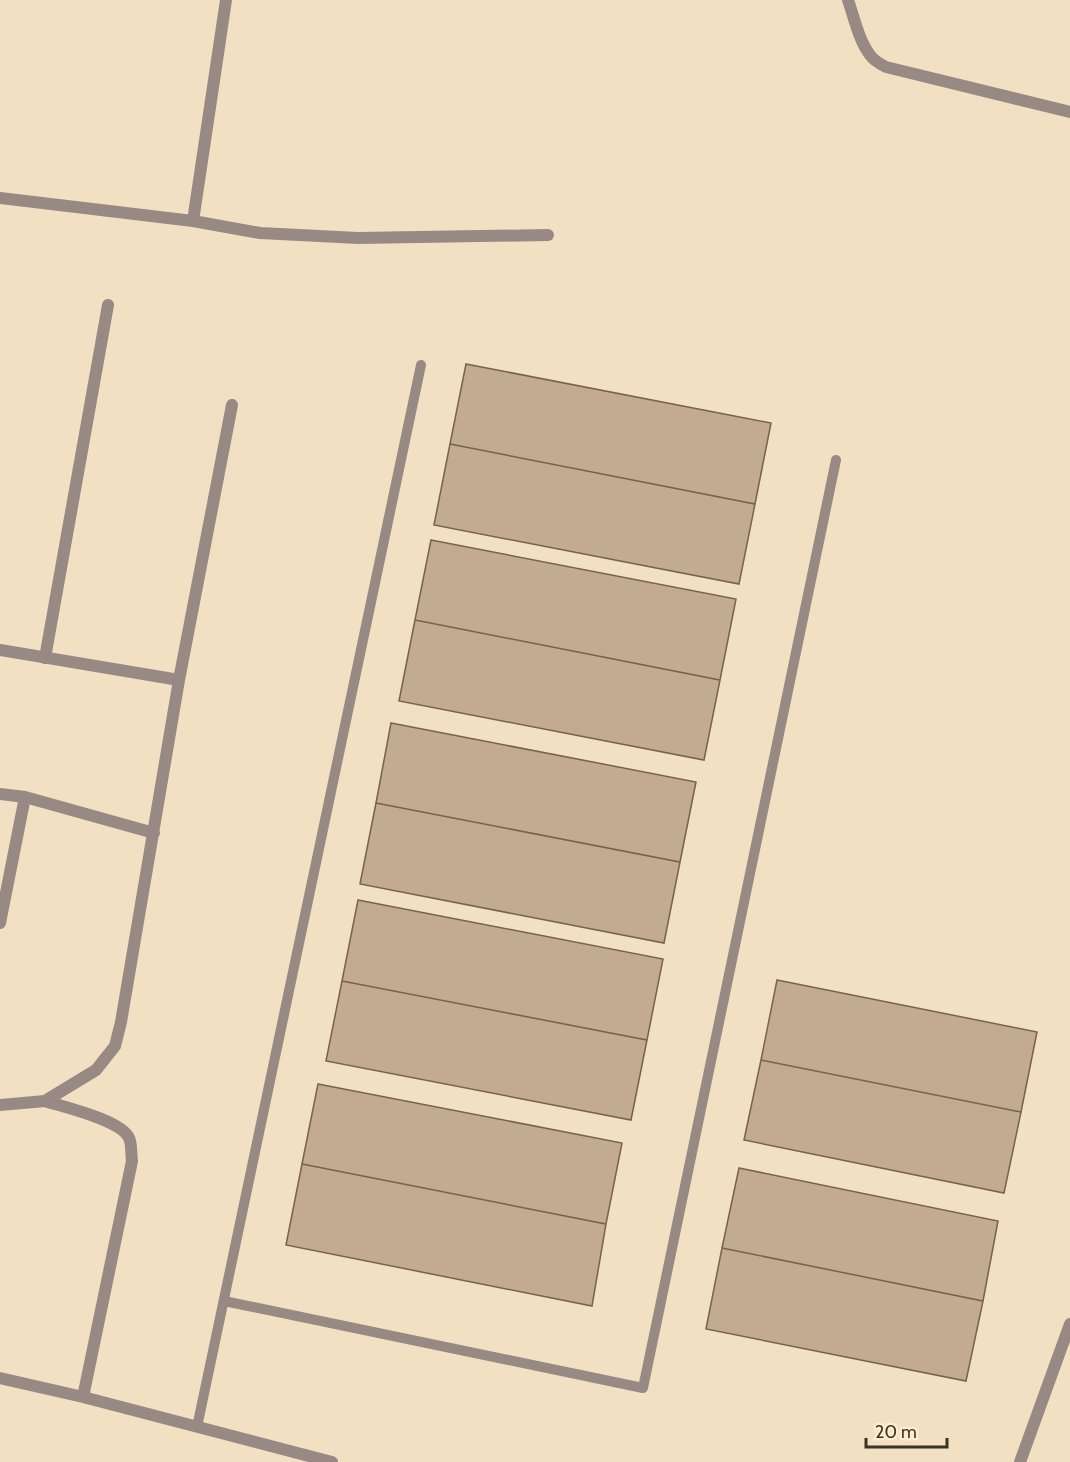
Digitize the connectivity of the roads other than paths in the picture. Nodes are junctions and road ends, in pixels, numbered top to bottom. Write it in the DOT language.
graph roads {
  1 [pos="226,0"];
  2 [pos="848,0"];
  3 [pos="1070,112"];
  4 [pos="0,198"];
  5 [pos="194,221"];
  6 [pos="548,235"];
  7 [pos="108,305"];
  8 [pos="421,365"];
  9 [pos="232,405"];
  10 [pos="836,460"];
  11 [pos="0,650"];
  12 [pos="45,658"];
  13 [pos="179,680"];
  14 [pos="0,794"];
  15 [pos="25,797"];
  16 [pos="154,833"];
  17 [pos="0,923"];
  18 [pos="45,1101"];
  19 [pos="0,1105"];
  20 [pos="224,1301"];
  21 [pos="1070,1324"];
  22 [pos="0,1378"];
  23 [pos="83,1397"];
  24 [pos="197,1427"];
  25 [pos="332,1462"];
  26 [pos="1020,1462"];
  1 -- 5 [label="street"];
  2 -- 3 [label="street"];
  4 -- 5 [label="street"];
  5 -- 6 [label="street"];
  7 -- 12 [label="street"];
  8 -- 20 [label="lane"];
  9 -- 13 [label="street"];
  10 -- 20 [label="lane"];
  11 -- 12 [label="street"];
  12 -- 13 [label="street"];
  13 -- 16 [label="street"];
  14 -- 15 [label="street"];
  15 -- 16 [label="street"];
  15 -- 17 [label="street"];
  16 -- 18 [label="street"];
  18 -- 19 [label="street"];
  18 -- 23 [label="street"];
  20 -- 24 [label="lane"];
  21 -- 26 [label="street"];
  22 -- 23 [label="street"];
  23 -- 24 [label="street"];
  24 -- 25 [label="street"];
}
